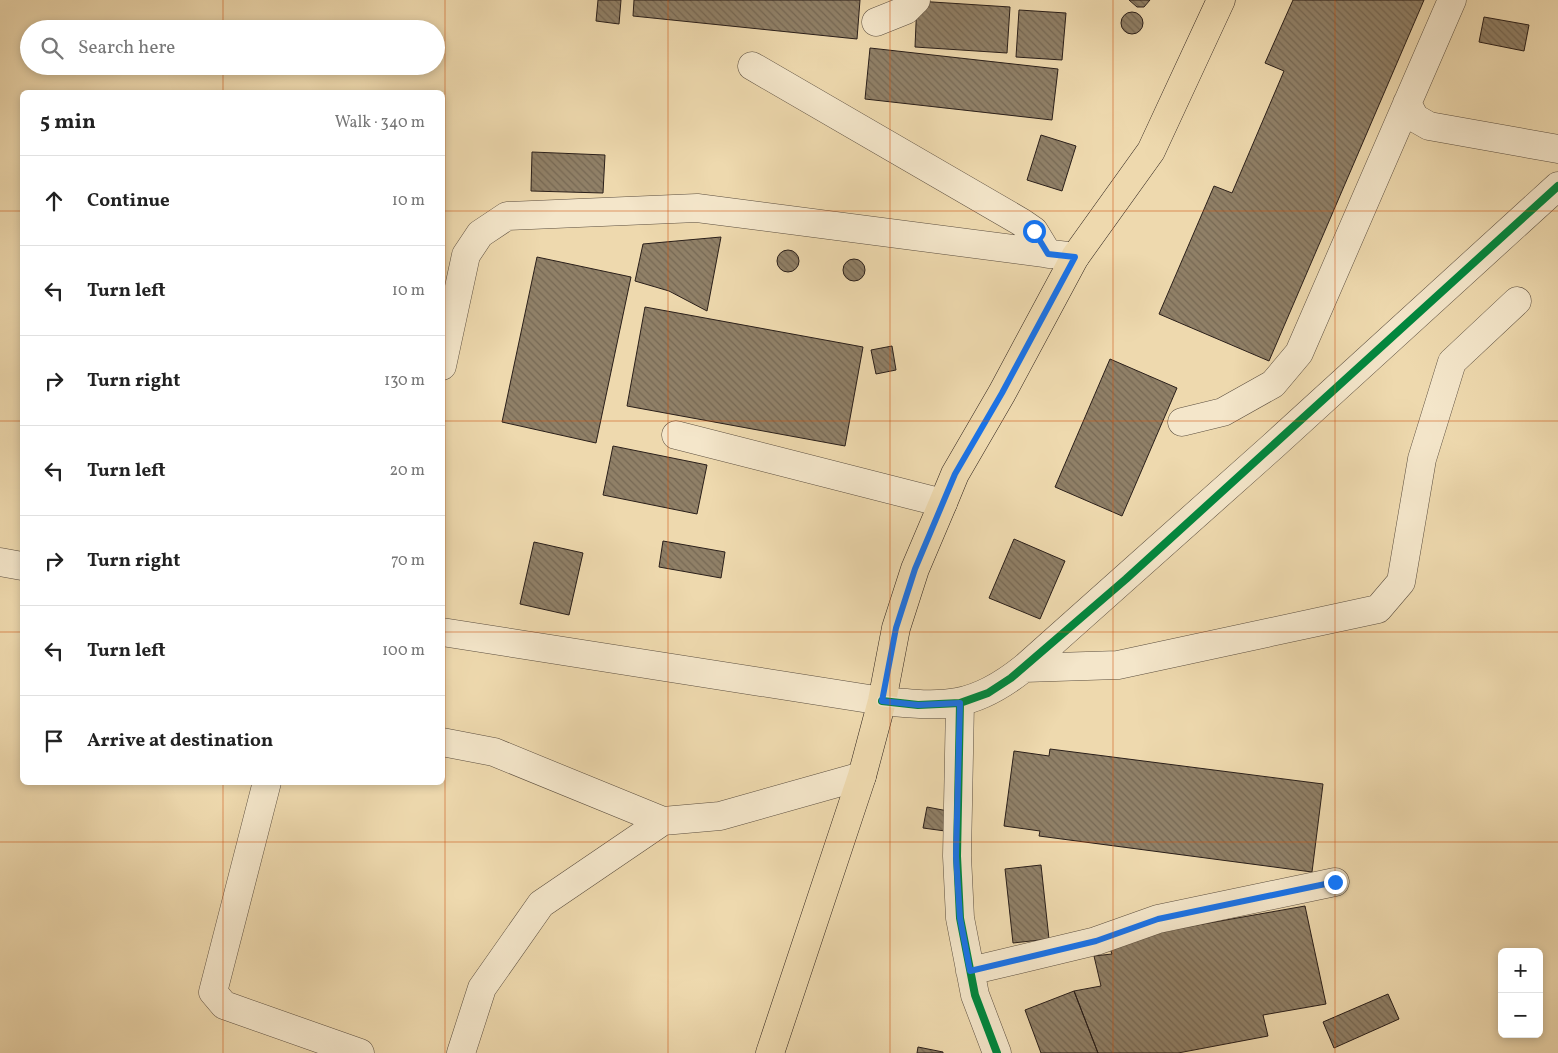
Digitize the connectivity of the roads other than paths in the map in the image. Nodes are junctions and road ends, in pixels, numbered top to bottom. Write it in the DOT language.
graph roads {
  1 [pos="916,0"];
  2 [pos="1221,0"];
  3 [pos="1452,0"];
  4 [pos="876,22"];
  5 [pos="752,66"];
  6 [pos="1407,103"];
  7 [pos="1558,149"];
  8 [pos="1558,186"];
  9 [pos="1048,254"];
  10 [pos="1075,257"];
  11 [pos="1517,301"];
  12 [pos="445,352"];
  13 [pos="1182,422"];
  14 [pos="676,435"];
  15 [pos="943,503"];
  16 [pos="0,562"];
  17 [pos="20,566"];
  18 [pos="445,632"];
  19 [pos="1024,668"];
  20 [pos="882,701"];
  21 [pos="960,703"];
  22 [pos="445,743"];
  23 [pos="862,776"];
  24 [pos="266,785"];
  25 [pos="664,821"];
  26 [pos="1335,882"];
  27 [pos="970,971"];
  28 [pos="360,1053"];
  29 [pos="461,1053"];
  30 [pos="770,1053"];
  31 [pos="997,1053"];
  1 -- 4 [label="street"];
  2 -- 10 [label="main road"];
  3 -- 6 [label="street"];
  5 -- 9 [label="street"];
  6 -- 7 [label="street"];
  6 -- 13 [label="street"];
  8 -- 19 [label="street"];
  9 -- 10 [label="street"];
  9 -- 12 [label="street"];
  10 -- 15 [label="main road"];
  11 -- 19 [label="street"];
  14 -- 15 [label="street"];
  15 -- 20 [label="main road"];
  16 -- 17 [label="street"];
  18 -- 20 [label="street"];
  19 -- 21 [label="street"];
  20 -- 21 [label="street"];
  20 -- 23 [label="main road"];
  21 -- 27 [label="street"];
  22 -- 25 [label="street"];
  23 -- 25 [label="street"];
  23 -- 30 [label="main road"];
  24 -- 28 [label="street"];
  25 -- 29 [label="street"];
  26 -- 27 [label="street"];
  27 -- 31 [label="street"];
}
